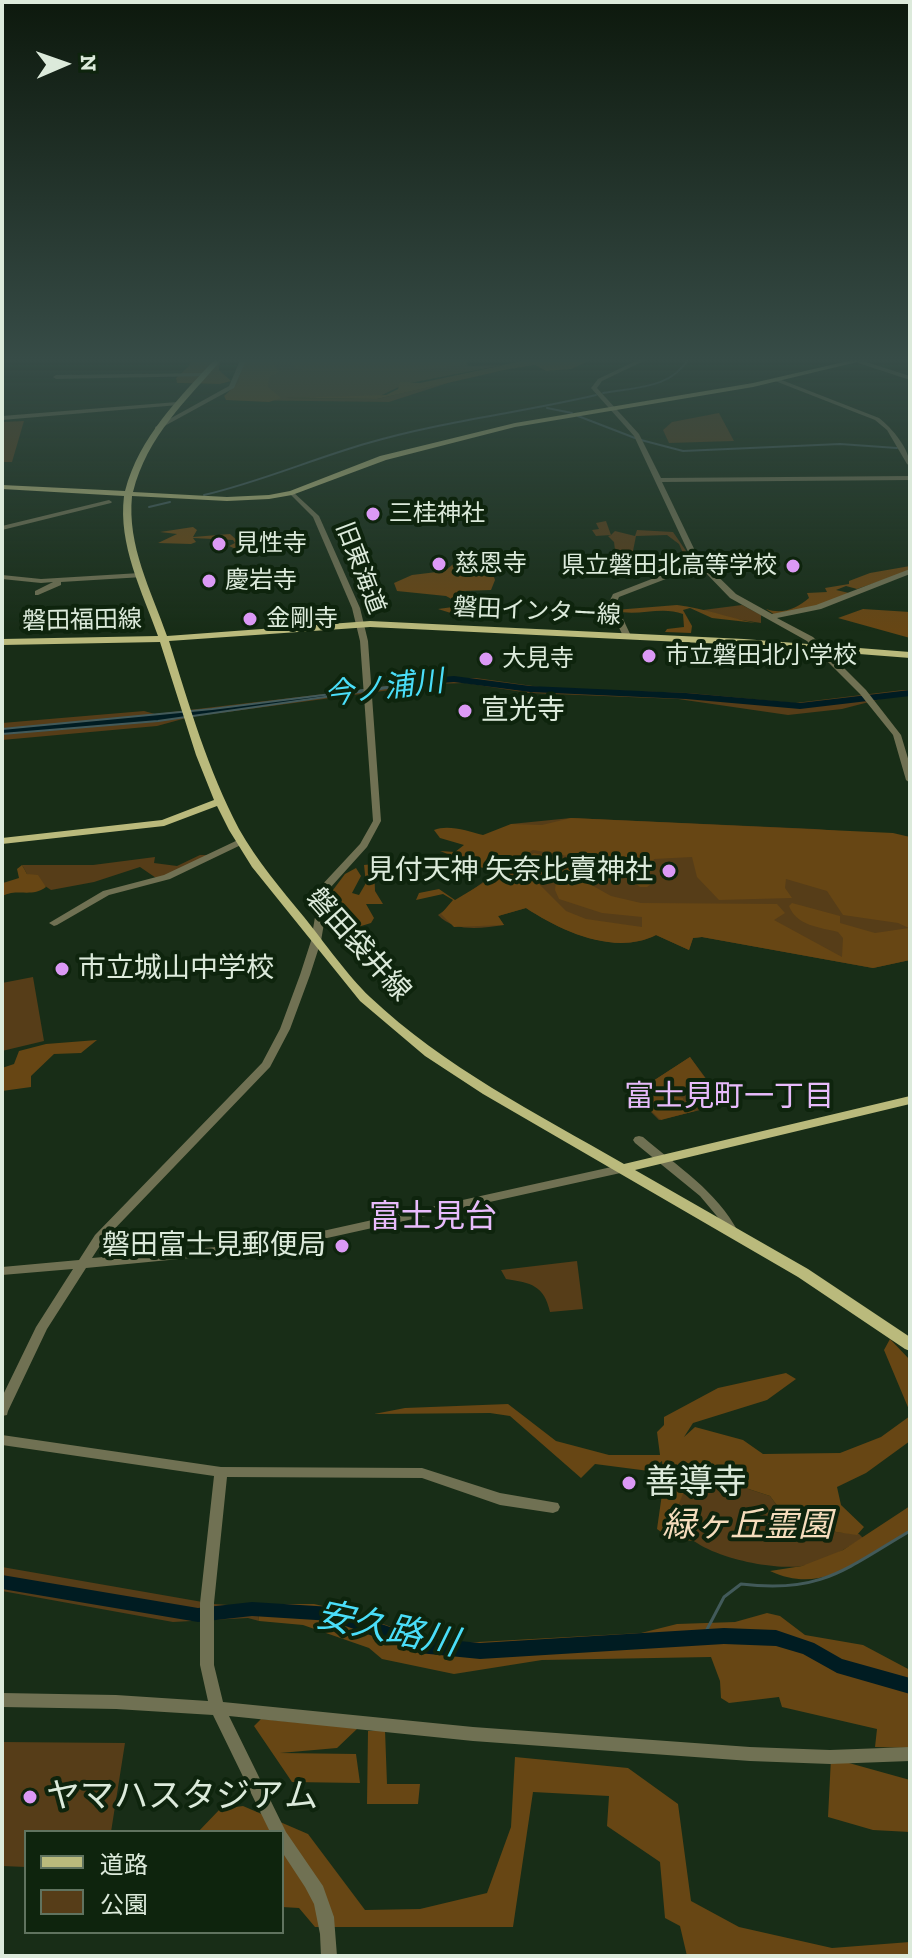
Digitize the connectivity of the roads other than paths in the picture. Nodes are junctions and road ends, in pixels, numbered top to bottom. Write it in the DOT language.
graph roads {
  1 [pos="145,449"];
  2 [pos="413,449"];
  3 [pos="644,449"];
  4 [pos="910,478"];
  5 [pos="658,480"];
  6 [pos="2,487"];
  7 [pos="292,493"];
  8 [pos="127,495"];
  9 [pos="109,502"];
  10 [pos="2,528"];
  11 [pos="704,567"];
  12 [pos="910,571"];
  13 [pos="140,575"];
  14 [pos="2,577"];
  15 [pos="65,580"];
  16 [pos="38,593"];
  17 [pos="770,617"];
  18 [pos="359,624"];
  19 [pos="627,636"];
  20 [pos="162,639"];
  21 [pos="2,642"];
  22 [pos="820,649"];
  23 [pos="910,655"];
  24 [pos="910,780"];
  25 [pos="221,801"];
  26 [pos="2,841"];
  27 [pos="240,842"];
  28 [pos="54,923"];
  29 [pos="316,941"];
  30 [pos="910,1100"];
  31 [pos="639,1140"];
  32 [pos="660,1159"];
  33 [pos="625,1168"];
  34 [pos="733,1233"];
  35 [pos="81,1265"];
  36 [pos="2,1271"];
  37 [pos="910,1345"];
  38 [pos="2,1411"];
  39 [pos="2,1440"];
  40 [pos="221,1472"];
  41 [pos="553,1507"];
  42 [pos="2,1700"];
  43 [pos="217,1707"];
  44 [pos="910,1754"];
  45 [pos="277,1830"];
  46 [pos="284,1841"];
  47 [pos="329,1956"];
  1 -- 8 [label="main road, 磐田袋井線"];
  2 -- 7 [label="main road"];
  3 -- 5 [label="street"];
  4 -- 5 [label="street"];
  5 -- 11 [label="street"];
  6 -- 8 [label="main road"];
  7 -- 8 [label="main road"];
  7 -- 18 [label="street, 旧東海道"];
  8 -- 13 [label="main road, 磐田袋井線"];
  9 -- 10 [label="street"];
  11 -- 17 [label="street"];
  11 -- 19 [label="street"];
  12 -- 17 [label="street"];
  13 -- 15 [label="street"];
  13 -- 20 [label="main road, 磐田袋井線"];
  14 -- 15 [label="street"];
  15 -- 16 [label="street"];
  17 -- 22 [label="street"];
  18 -- 19 [label="main road, 磐田インター線"];
  18 -- 20 [label="main road, 磐田インター線"];
  18 -- 29 [label="street, 旧東海道"];
  19 -- 22 [label="main road, 磐田インター線"];
  20 -- 21 [label="main road, 磐田福田線"];
  20 -- 25 [label="main road, 磐田袋井線"];
  22 -- 23 [label="main road, 磐田インター線"];
  22 -- 24 [label="street"];
  25 -- 26 [label="main road"];
  25 -- 27 [label="main road, 磐田袋井線"];
  27 -- 28 [label="street"];
  27 -- 29 [label="main road, 磐田袋井線"];
  29 -- 33 [label="main road, 磐田袋井線"];
  29 -- 35 [label="street, 旧東海道"];
  30 -- 32 [label="main road"];
  31 -- 32 [label="street"];
  32 -- 33 [label="main road"];
  32 -- 34 [label="street"];
  33 -- 34 [label="main road, 磐田袋井線"];
  33 -- 35 [label="street"];
  34 -- 37 [label="main road, 磐田袋井線"];
  35 -- 36 [label="street"];
  35 -- 38 [label="street, 旧東海道"];
  39 -- 40 [label="street"];
  40 -- 41 [label="street"];
  40 -- 43 [label="street"];
  42 -- 43 [label="street"];
  43 -- 44 [label="street"];
  43 -- 45 [label="street"];
  46 -- 47 [label="street"];
}
